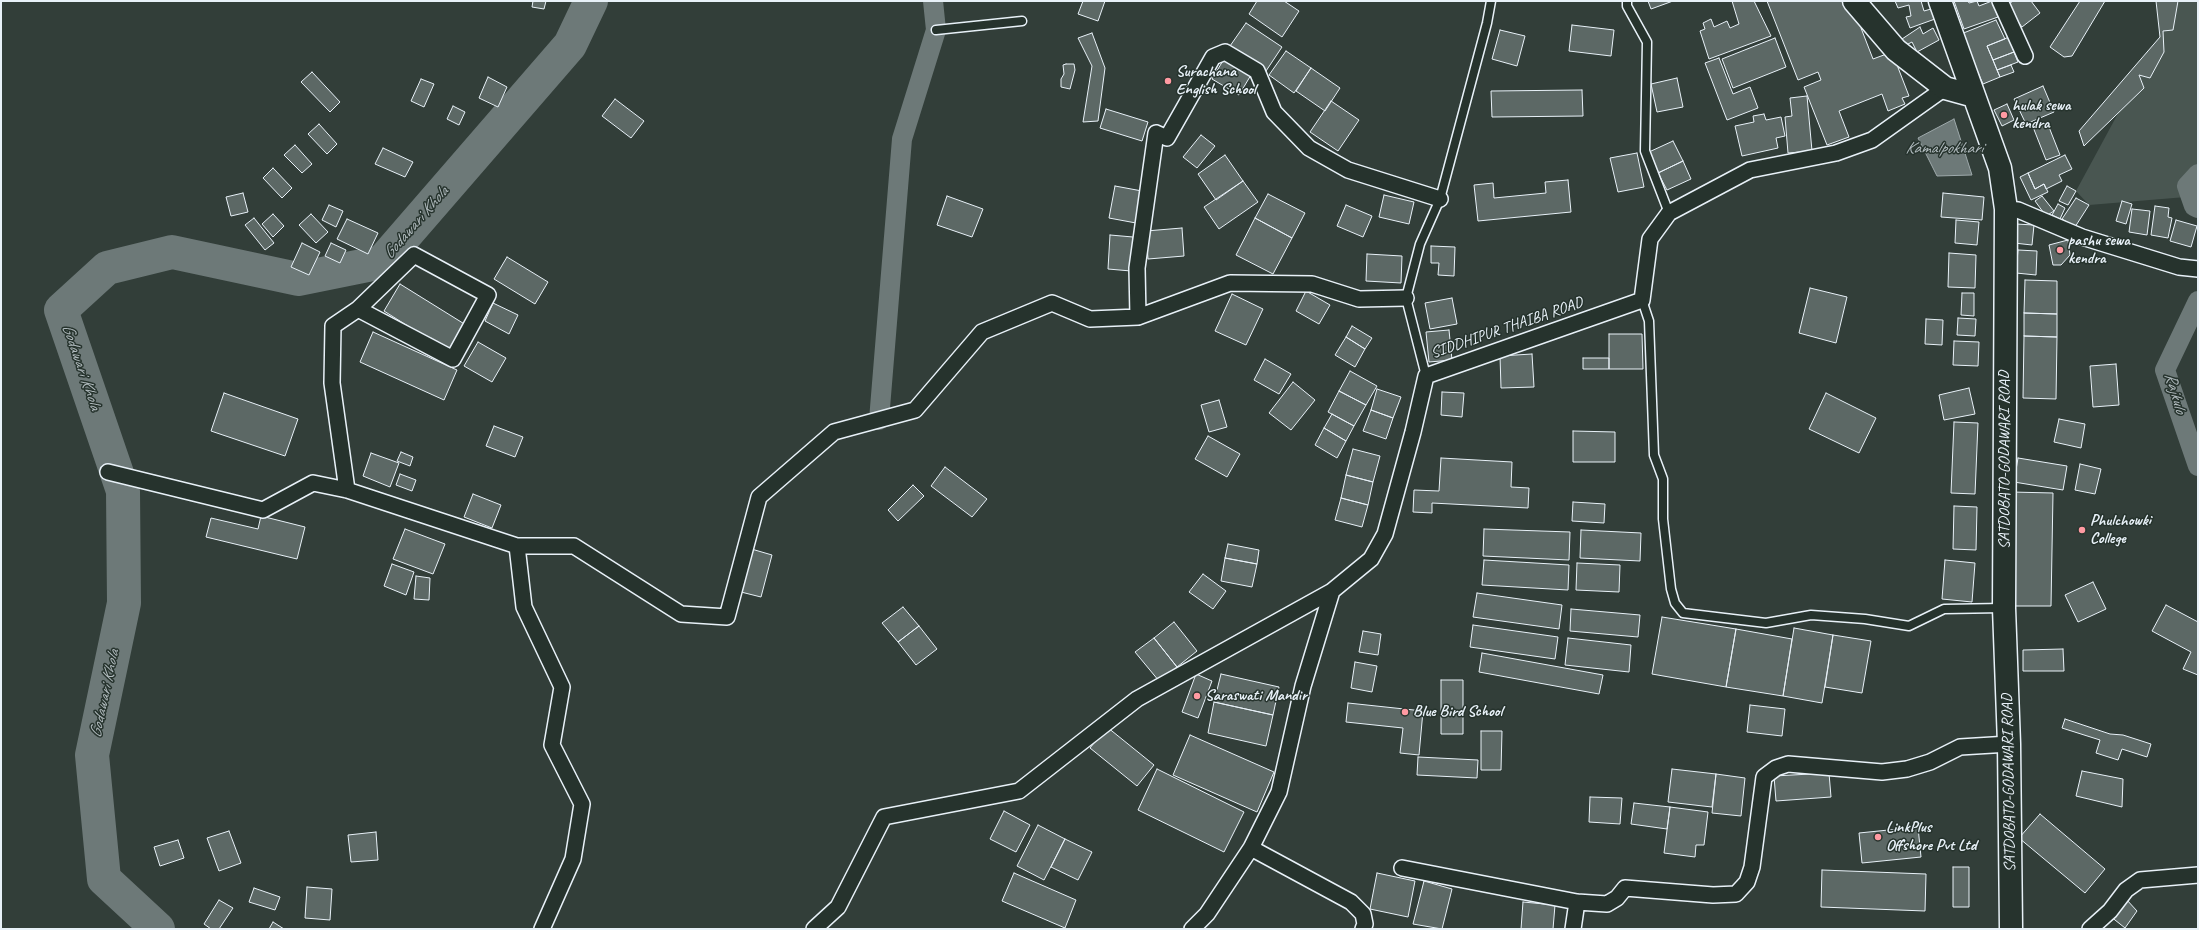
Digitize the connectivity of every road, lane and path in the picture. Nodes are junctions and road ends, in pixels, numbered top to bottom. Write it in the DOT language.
graph roads {
  1 [pos="1491,1"];
  2 [pos="1627,1"];
  3 [pos="1854,1"];
  4 [pos="1940,1"];
  5 [pos="2000,1"];
  6 [pos="1022,21"];
  7 [pos="936,30"];
  8 [pos="2026,56"];
  9 [pos="1945,88"];
  10 [pos="1974,96"];
  11 [pos="1440,199"];
  12 [pos="2006,209"];
  13 [pos="1669,213"];
  14 [pos="2198,269"];
  15 [pos="1406,298"];
  16 [pos="1642,300"];
  17 [pos="358,309"];
  18 [pos="1138,317"];
  19 [pos="1426,376"];
  20 [pos="108,472"];
  21 [pos="347,490"];
  22 [pos="517,546"];
  23 [pos="1332,591"];
  24 [pos="2004,608"];
  25 [pos="2009,744"];
  26 [pos="1251,848"];
  27 [pos="1402,868"];
  28 [pos="2198,875"];
  29 [pos="1577,902"];
  30 [pos="542,929"];
  31 [pos="814,929"];
  32 [pos="1192,929"];
  33 [pos="1363,929"];
  34 [pos="1573,929"];
  35 [pos="2011,929"];
  36 [pos="2090,929"];
  1 -- 11 [label="lane"];
  2 -- 13 [label="lane"];
  3 -- 9 [label="street"];
  4 -- 10 [label="street, SATDOBATO-GODAWARI ROAD"];
  5 -- 8 [label="street"];
  6 -- 7 [label="lane"];
  9 -- 10 [label="street"];
  9 -- 13 [label="street"];
  10 -- 12 [label="street, SATDOBATO-GODAWARI ROAD"];
  11 -- 15 [label="lane"];
  11 -- 18 [label="street"];
  12 -- 14 [label="street"];
  12 -- 24 [label="street, SATDOBATO-GODAWARI ROAD"];
  13 -- 16 [label="street"];
  15 -- 18 [label="street"];
  15 -- 19 [label="lane"];
  16 -- 19 [label="street, SIDDHIPUR THAIBA ROAD"];
  16 -- 24 [label="lane"];
  17 -- 17 [label="street"];
  17 -- 21 [label="street"];
  18 -- 22 [label="street"];
  19 -- 23 [label="street, SIDDHIPUR THAIBA ROAD"];
  20 -- 21 [label="street"];
  21 -- 22 [label="street"];
  22 -- 30 [label="street"];
  23 -- 26 [label="street"];
  23 -- 31 [label="street, SIDDHIPUR THAIBA ROAD"];
  24 -- 25 [label="street, SATDOBATO-GODAWARI ROAD"];
  25 -- 29 [label="street"];
  25 -- 35 [label="street, SATDOBATO-GODAWARI ROAD"];
  26 -- 32 [label="street"];
  26 -- 33 [label="street"];
  27 -- 29 [label="street"];
  28 -- 36 [label="street"];
  29 -- 34 [label="street"];
}
